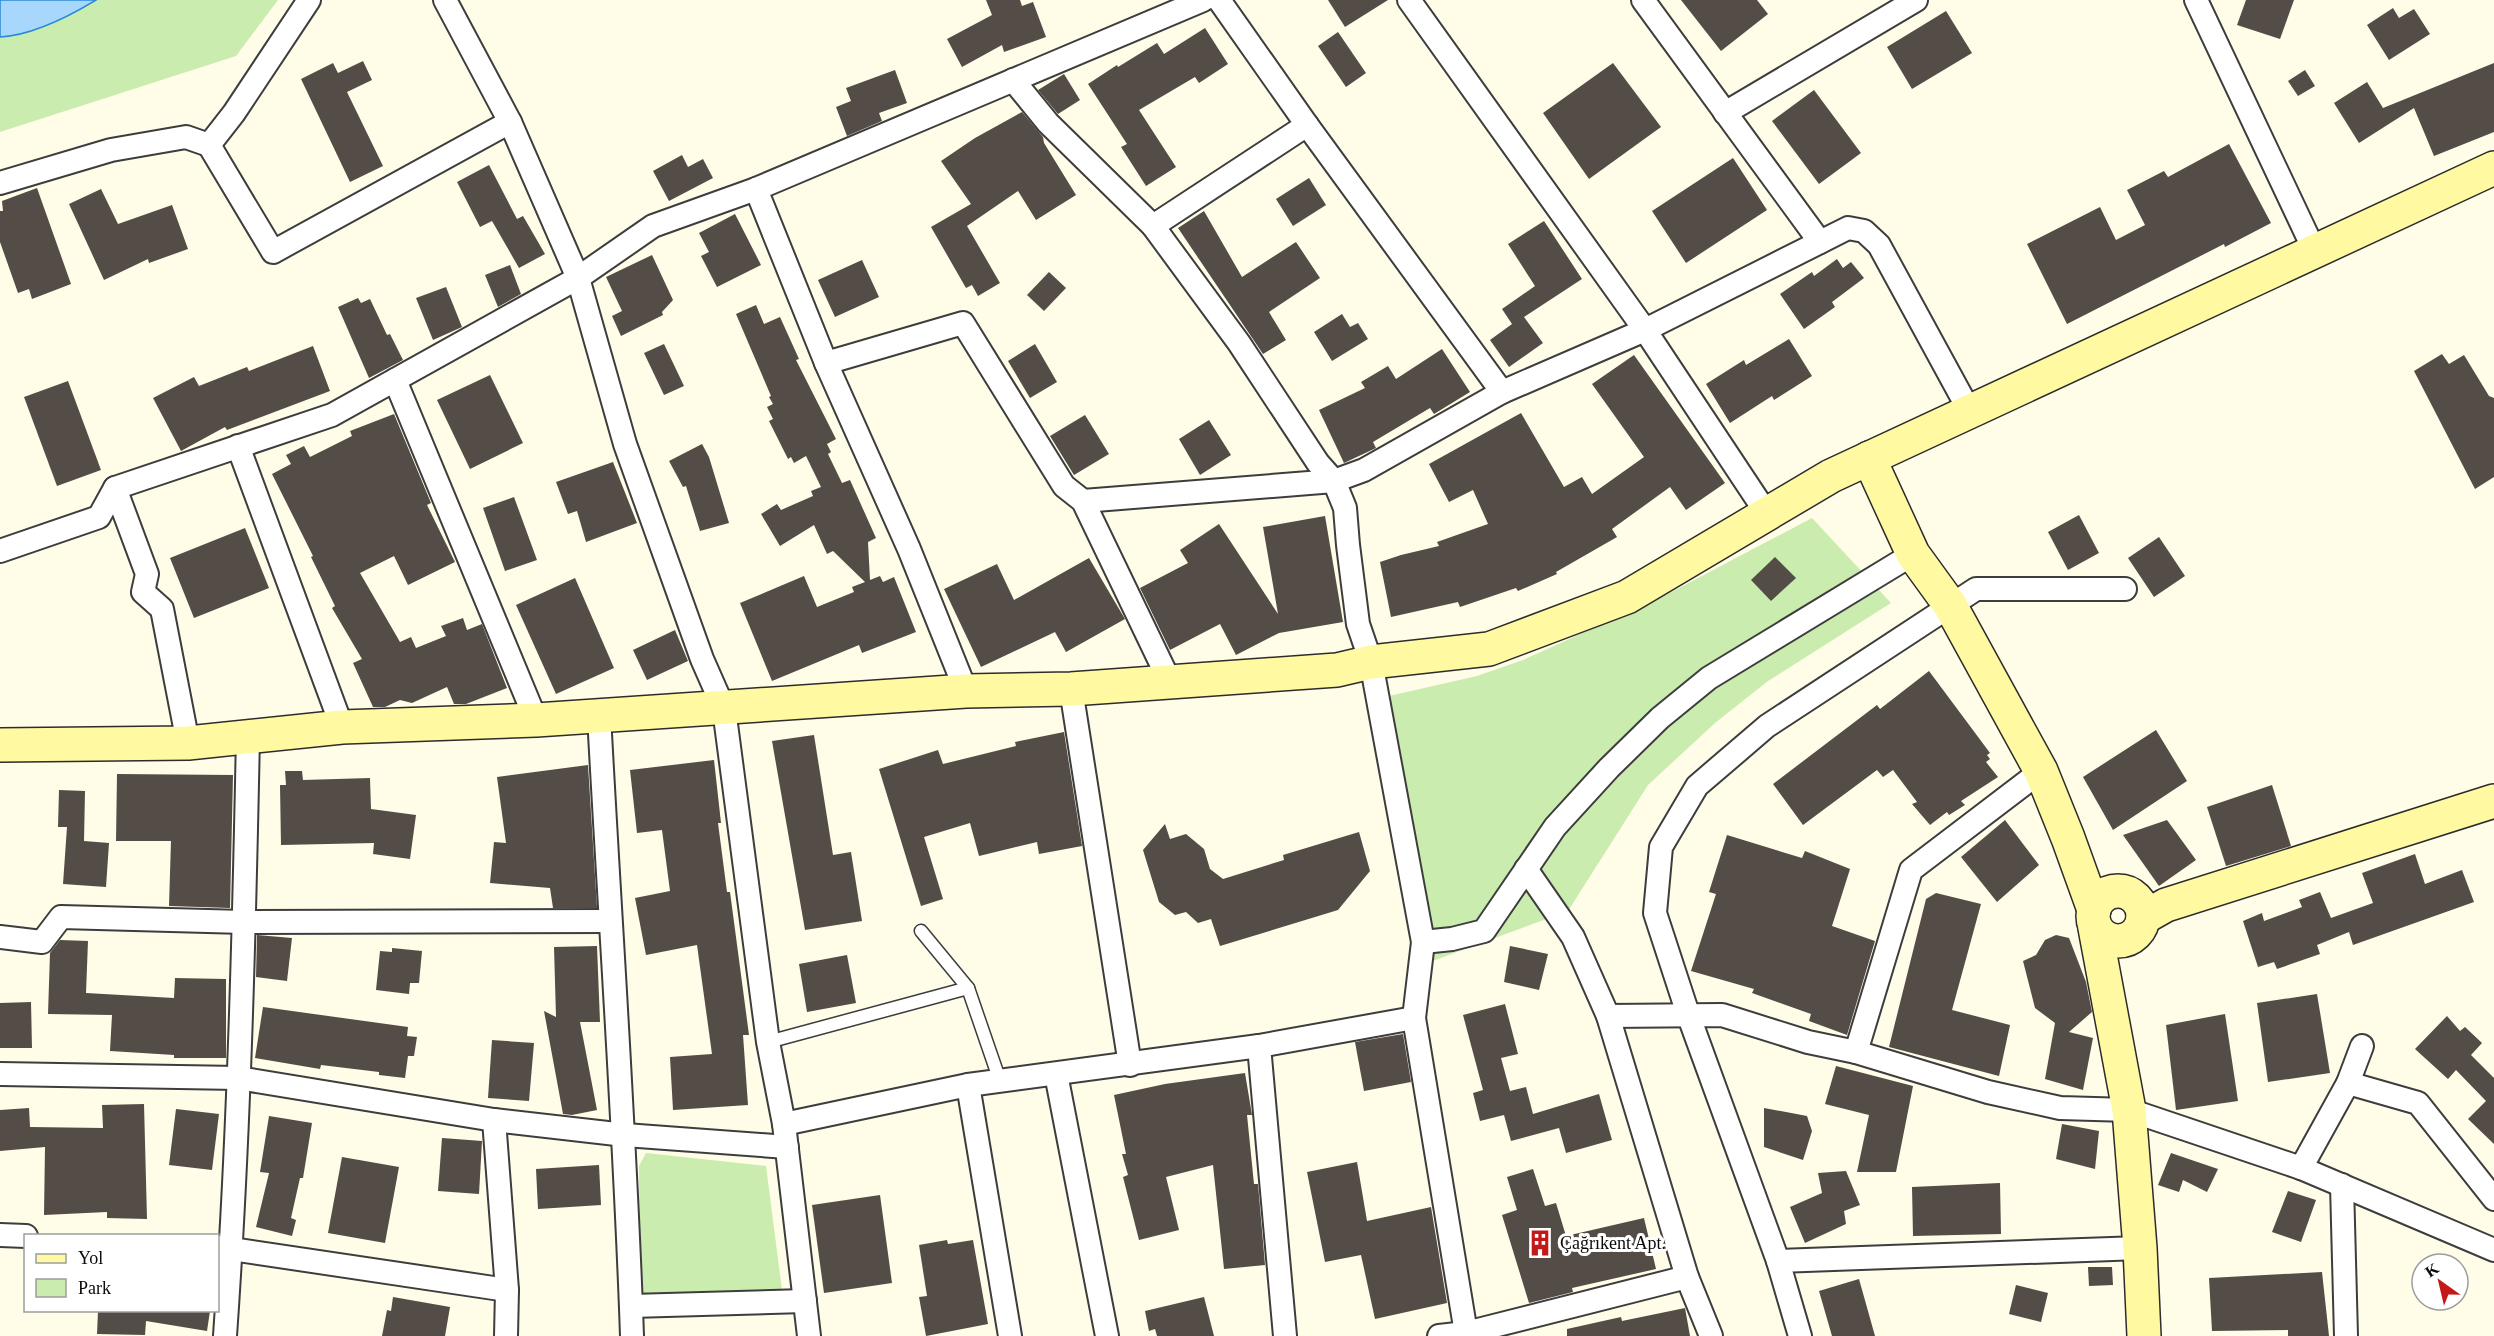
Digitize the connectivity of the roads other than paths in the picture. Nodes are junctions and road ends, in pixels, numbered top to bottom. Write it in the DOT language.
graph roads {
  1 [pos="309,0"];
  2 [pos="445,0"];
  3 [pos="1203,0"];
  4 [pos="1219,0"];
  5 [pos="1409,0"];
  6 [pos="1643,0"];
  7 [pos="1916,0"];
  8 [pos="2196,0"];
  9 [pos="1013,80"];
  10 [pos="1725,113"];
  11 [pos="510,122"];
  12 [pos="1307,124"];
  13 [pos="208,145"];
  14 [pos="2494,169"];
  15 [pos="0,183"];
  16 [pos="756,189"];
  17 [pos="1153,226"];
  18 [pos="1820,242"];
  19 [pos="2315,252"];
  20 [pos="578,278"];
  21 [pos="1645,330"];
  22 [pos="826,363"];
  23 [pos="395,380"];
  24 [pos="1502,392"];
  25 [pos="1970,412"];
  26 [pos="238,446"];
  27 [pos="1869,458"];
  28 [pos="1334,481"];
  29 [pos="115,488"];
  30 [pos="1083,501"];
  31 [pos="1767,514"];
  32 [pos="0,551"];
  33 [pos="1913,554"];
  34 [pos="2125,590"];
  35 [pos="1950,606"];
  36 [pos="1371,662"];
  37 [pos="1170,682"];
  38 [pos="1071,690"];
  39 [pos="966,691"];
  40 [pos="724,708"];
  41 [pos="599,715"];
  42 [pos="536,720"];
  43 [pos="342,727"];
  44 [pos="248,735"];
  45 [pos="188,743"];
  46 [pos="0,745"];
  47 [pos="2041,771"];
  48 [pos="2494,801"];
  49 [pos="2068,838"];
  50 [pos="1526,869"];
  51 [pos="2123,891"];
  52 [pos="2095,919"];
  53 [pos="609,921"];
  54 [pos="244,922"];
  55 [pos="2137,928"];
  56 [pos="921,931"];
  57 [pos="0,937"];
  58 [pos="1423,942"];
  59 [pos="968,988"];
  60 [pos="1688,1014"];
  61 [pos="1608,1016"];
  62 [pos="1414,1018"];
  63 [pos="2114,1019"];
  64 [pos="768,1042"];
  65 [pos="2362,1046"];
  66 [pos="1259,1047"];
  67 [pos="1856,1052"];
  68 [pos="1130,1065"];
  69 [pos="0,1074"];
  70 [pos="1056,1074"];
  71 [pos="238,1078"];
  72 [pos="1000,1081"];
  73 [pos="2348,1083"];
  74 [pos="968,1085"];
  75 [pos="2129,1110"];
  76 [pos="494,1120"];
  77 [pos="784,1124"];
  78 [pos="625,1135"];
  79 [pos="787,1148"];
  80 [pos="2301,1168"];
  81 [pos="2342,1185"];
  82 [pos="2494,1199"];
  83 [pos="0,1235"];
  84 [pos="24,1236"];
  85 [pos="224,1247"];
  86 [pos="2140,1248"];
  87 [pos="2494,1250"];
  88 [pos="1778,1261"];
  89 [pos="1687,1277"];
  90 [pos="507,1290"];
  91 [pos="805,1301"];
  92 [pos="631,1306"];
  93 [pos="1466,1333"];
  94 [pos="225,1336"];
  95 [pos="506,1336"];
  96 [pos="632,1336"];
  97 [pos="809,1336"];
  98 [pos="1010,1336"];
  99 [pos="1107,1336"];
  100 [pos="1285,1336"];
  101 [pos="1438,1336"];
  102 [pos="1711,1336"];
  103 [pos="1800,1336"];
  104 [pos="2144,1336"];
  105 [pos="2346,1336"];
  1 -- 13 [label="street"];
  2 -- 11 [label="street"];
  3 -- 9 [label="street"];
  4 -- 12 [label="street"];
  5 -- 21 [label="street"];
  6 -- 10 [label="street"];
  7 -- 10 [label="street"];
  8 -- 19 [label="street"];
  9 -- 16 [label="street"];
  9 -- 17 [label="street"];
  10 -- 18 [label="street"];
  11 -- 13 [label="street"];
  11 -- 20 [label="street"];
  12 -- 17 [label="street"];
  12 -- 24 [label="street"];
  13 -- 15 [label="street"];
  14 -- 19 [label="main road"];
  16 -- 20 [label="street"];
  16 -- 22 [label="street"];
  17 -- 28 [label="street"];
  18 -- 21 [label="street"];
  18 -- 25 [label="street"];
  19 -- 25 [label="main road"];
  20 -- 23 [label="street"];
  20 -- 40 [label="street"];
  21 -- 24 [label="street"];
  21 -- 31 [label="street"];
  22 -- 30 [label="street"];
  22 -- 39 [label="street"];
  23 -- 26 [label="street"];
  23 -- 42 [label="street"];
  24 -- 28 [label="street"];
  25 -- 27 [label="main road"];
  26 -- 29 [label="street"];
  26 -- 43 [label="street"];
  27 -- 31 [label="main road"];
  27 -- 33 [label="main road"];
  28 -- 30 [label="street"];
  28 -- 36 [label="street"];
  29 -- 32 [label="street"];
  29 -- 45 [label="street"];
  30 -- 37 [label="street"];
  31 -- 36 [label="main road"];
  33 -- 35 [label="main road"];
  33 -- 50 [label="street"];
  34 -- 35 [label="street"];
  35 -- 47 [label="main road"];
  35 -- 60 [label="street"];
  36 -- 37 [label="main road"];
  36 -- 58 [label="street"];
  37 -- 38 [label="main road"];
  38 -- 39 [label="main road"];
  38 -- 68 [label="street"];
  39 -- 40 [label="main road"];
  40 -- 41 [label="main road"];
  40 -- 64 [label="street"];
  41 -- 42 [label="main road"];
  41 -- 53 [label="street"];
  42 -- 43 [label="main road"];
  43 -- 44 [label="main road"];
  44 -- 45 [label="main road"];
  44 -- 54 [label="street"];
  45 -- 46 [label="main road"];
  47 -- 49 [label="main road"];
  47 -- 67 [label="street"];
  48 -- 55 [label="main road"];
  49 -- 51 [label="main road"];
  49 -- 52 [label="main road"];
  50 -- 58 [label="street"];
  50 -- 61 [label="street"];
  51 -- 52 [label="main road"];
  51 -- 55 [label="main road"];
  52 -- 55 [label="main road"];
  52 -- 63 [label="main road"];
  53 -- 54 [label="street"];
  53 -- 78 [label="street"];
  54 -- 57 [label="street"];
  54 -- 71 [label="street"];
  55 -- 63 [label="main road"];
  56 -- 59 [label="lane"];
  58 -- 62 [label="street"];
  59 -- 64 [label="lane"];
  59 -- 72 [label="lane"];
  60 -- 61 [label="street"];
  60 -- 67 [label="street"];
  60 -- 88 [label="street"];
  61 -- 89 [label="street"];
  62 -- 66 [label="street"];
  62 -- 93 [label="street"];
  63 -- 75 [label="main road"];
  64 -- 77 [label="street"];
  65 -- 73 [label="street"];
  66 -- 68 [label="street"];
  66 -- 100 [label="street"];
  67 -- 75 [label="street"];
  68 -- 70 [label="street"];
  69 -- 71 [label="street"];
  70 -- 72 [label="street"];
  70 -- 99 [label="street"];
  71 -- 76 [label="street"];
  71 -- 85 [label="street"];
  72 -- 74 [label="street"];
  73 -- 80 [label="street"];
  73 -- 82 [label="street"];
  74 -- 77 [label="street"];
  74 -- 98 [label="street"];
  75 -- 80 [label="street"];
  75 -- 86 [label="main road"];
  76 -- 78 [label="street"];
  76 -- 90 [label="street"];
  77 -- 79 [label="street"];
  78 -- 79 [label="street"];
  78 -- 92 [label="street"];
  79 -- 91 [label="street"];
  80 -- 81 [label="street"];
  81 -- 87 [label="street"];
  81 -- 105 [label="street"];
  83 -- 84 [label="street"];
  85 -- 90 [label="street"];
  85 -- 94 [label="street"];
  86 -- 88 [label="street"];
  86 -- 104 [label="main road"];
  88 -- 103 [label="street"];
  89 -- 93 [label="street"];
  89 -- 102 [label="street"];
  90 -- 95 [label="street"];
  91 -- 92 [label="street"];
  91 -- 97 [label="street"];
  92 -- 96 [label="street"];
  93 -- 101 [label="street"];
}
